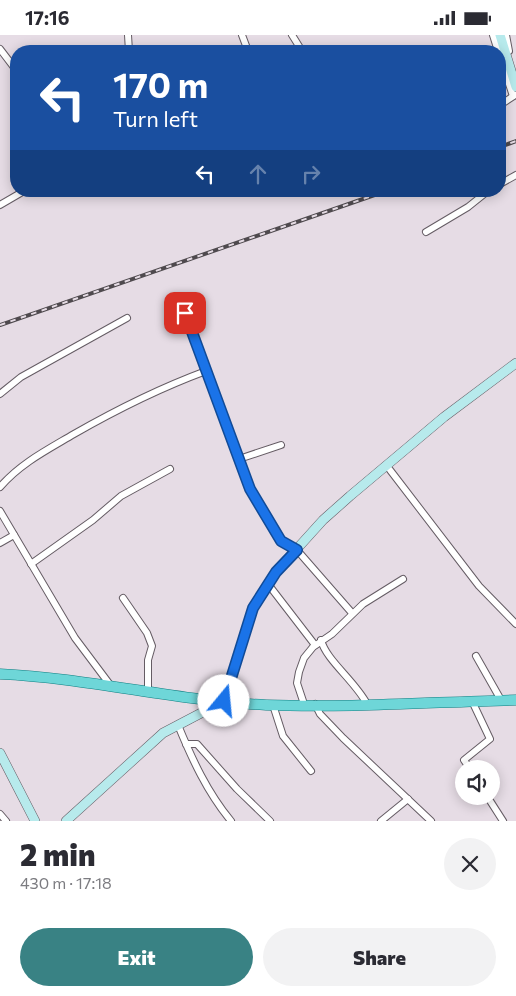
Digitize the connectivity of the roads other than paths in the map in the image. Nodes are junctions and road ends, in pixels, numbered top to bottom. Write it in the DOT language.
graph roads {
  1 [pos="506,35"];
  2 [pos="0,49"];
  3 [pos="506,58"];
  4 [pos="10,62"];
  5 [pos="506,71"];
  6 [pos="516,72"];
  7 [pos="515,92"];
  8 [pos="14,197"];
  9 [pos="480,197"];
  10 [pos="0,205"];
  11 [pos="426,232"];
  12 [pos="185,313"];
  13 [pos="127,318"];
  14 [pos="516,357"];
  15 [pos="516,363"];
  16 [pos="516,367"];
  17 [pos="206,371"];
  18 [pos="0,394"];
  19 [pos="280,445"];
  20 [pos="238,459"];
  21 [pos="170,469"];
  22 [pos="390,470"];
  23 [pos="0,487"];
  24 [pos="350,496"];
  25 [pos="0,511"];
  26 [pos="14,535"];
  27 [pos="0,543"];
  28 [pos="297,550"];
  29 [pos="31,564"];
  30 [pos="403,579"];
  31 [pos="268,584"];
  32 [pos="123,598"];
  33 [pos="352,613"];
  34 [pos="516,625"];
  35 [pos="321,640"];
  36 [pos="314,645"];
  37 [pos="476,656"];
  38 [pos="0,674"];
  39 [pos="111,687"];
  40 [pos="148,692"];
  41 [pos="501,700"];
  42 [pos="516,700"];
  43 [pos="224,701"];
  44 [pos="472,701"];
  45 [pos="310,704"];
  46 [pos="367,704"];
  47 [pos="273,705"];
  48 [pos="178,725"];
  49 [pos="186,743"];
  50 [pos="0,753"];
  51 [pos="464,760"];
  52 [pos="311,771"];
  53 [pos="408,799"];
  54 [pos="493,805"];
  55 [pos="0,815"];
  56 [pos="6,821"];
  57 [pos="34,821"];
  58 [pos="66,821"];
  59 [pos="230,821"];
  60 [pos="270,821"];
  61 [pos="381,821"];
  62 [pos="431,821"];
  63 [pos="503,821"];
  1 -- 6 [label="street"];
  2 -- 4 [label="street"];
  3 -- 7 [label="main road"];
  5 -- 7 [label="street"];
  8 -- 10 [label="street"];
  9 -- 11 [label="street"];
  12 -- 17 [label="street"];
  13 -- 18 [label="street"];
  14 -- 24 [label="main road"];
  15 -- 24 [label="main road"];
  16 -- 22 [label="main road"];
  17 -- 20 [label="street"];
  17 -- 23 [label="street"];
  19 -- 20 [label="street"];
  20 -- 28 [label="street"];
  21 -- 29 [label="street"];
  22 -- 24 [label="main road"];
  22 -- 34 [label="street"];
  24 -- 28 [label="main road"];
  25 -- 26 [label="street"];
  26 -- 27 [label="street"];
  26 -- 29 [label="street"];
  28 -- 31 [label="main road"];
  28 -- 33 [label="street"];
  29 -- 39 [label="street"];
  30 -- 33 [label="street"];
  31 -- 36 [label="street"];
  31 -- 43 [label="main road"];
  32 -- 40 [label="street"];
  33 -- 35 [label="street"];
  35 -- 36 [label="street"];
  35 -- 46 [label="street"];
  36 -- 45 [label="street"];
  37 -- 41 [label="street"];
  38 -- 39 [label="main road"];
  39 -- 40 [label="main road"];
  40 -- 43 [label="main road"];
  41 -- 42 [label="main road"];
  41 -- 44 [label="main road"];
  43 -- 47 [label="main road"];
  43 -- 48 [label="main road"];
  44 -- 46 [label="main road"];
  44 -- 51 [label="street"];
  45 -- 46 [label="main road"];
  45 -- 47 [label="main road"];
  45 -- 53 [label="street"];
  47 -- 52 [label="street"];
  48 -- 49 [label="street"];
  48 -- 58 [label="main road"];
  49 -- 59 [label="street"];
  49 -- 60 [label="street"];
  50 -- 57 [label="main road"];
  53 -- 61 [label="street"];
  53 -- 62 [label="street"];
  54 -- 63 [label="street"];
  55 -- 56 [label="street"];
}
